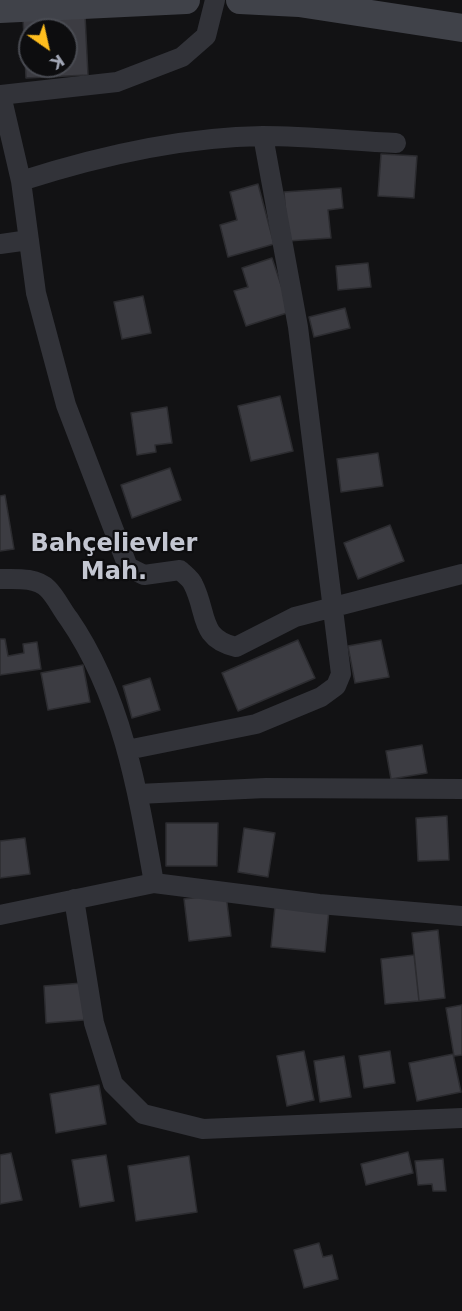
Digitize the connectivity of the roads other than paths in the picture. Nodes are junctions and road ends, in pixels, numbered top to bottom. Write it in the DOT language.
graph roads {
  1 [pos="186,0"];
  2 [pos="215,0"];
  3 [pos="240,0"];
  4 [pos="0,9"];
  5 [pos="391,9"];
  6 [pos="462,28"];
  7 [pos="1,95"];
  8 [pos="263,136"];
  9 [pos="396,143"];
  10 [pos="21,181"];
  11 [pos="29,240"];
  12 [pos="0,244"];
  13 [pos="462,574"];
  14 [pos="0,579"];
  15 [pos="333,607"];
  16 [pos="127,750"];
  17 [pos="462,789"];
  18 [pos="138,794"];
  19 [pos="154,883"];
  20 [pos="74,898"];
  21 [pos="0,899"];
  22 [pos="37,907"];
  23 [pos="0,915"];
  24 [pos="462,916"];
  25 [pos="462,1118"];
  1 -- 4 [label="street"];
  2 -- 7 [label="street"];
  3 -- 5 [label="street"];
  5 -- 6 [label="street"];
  7 -- 10 [label="street"];
  8 -- 9 [label="street"];
  8 -- 10 [label="street"];
  8 -- 15 [label="street"];
  10 -- 11 [label="street"];
  11 -- 12 [label="street"];
  11 -- 15 [label="street"];
  13 -- 15 [label="street"];
  14 -- 16 [label="street"];
  15 -- 16 [label="street"];
  16 -- 18 [label="street"];
  17 -- 18 [label="street"];
  18 -- 19 [label="street"];
  19 -- 20 [label="street"];
  19 -- 24 [label="street"];
  20 -- 22 [label="street"];
  20 -- 25 [label="street"];
  21 -- 22 [label="street"];
  22 -- 23 [label="street"];
}
